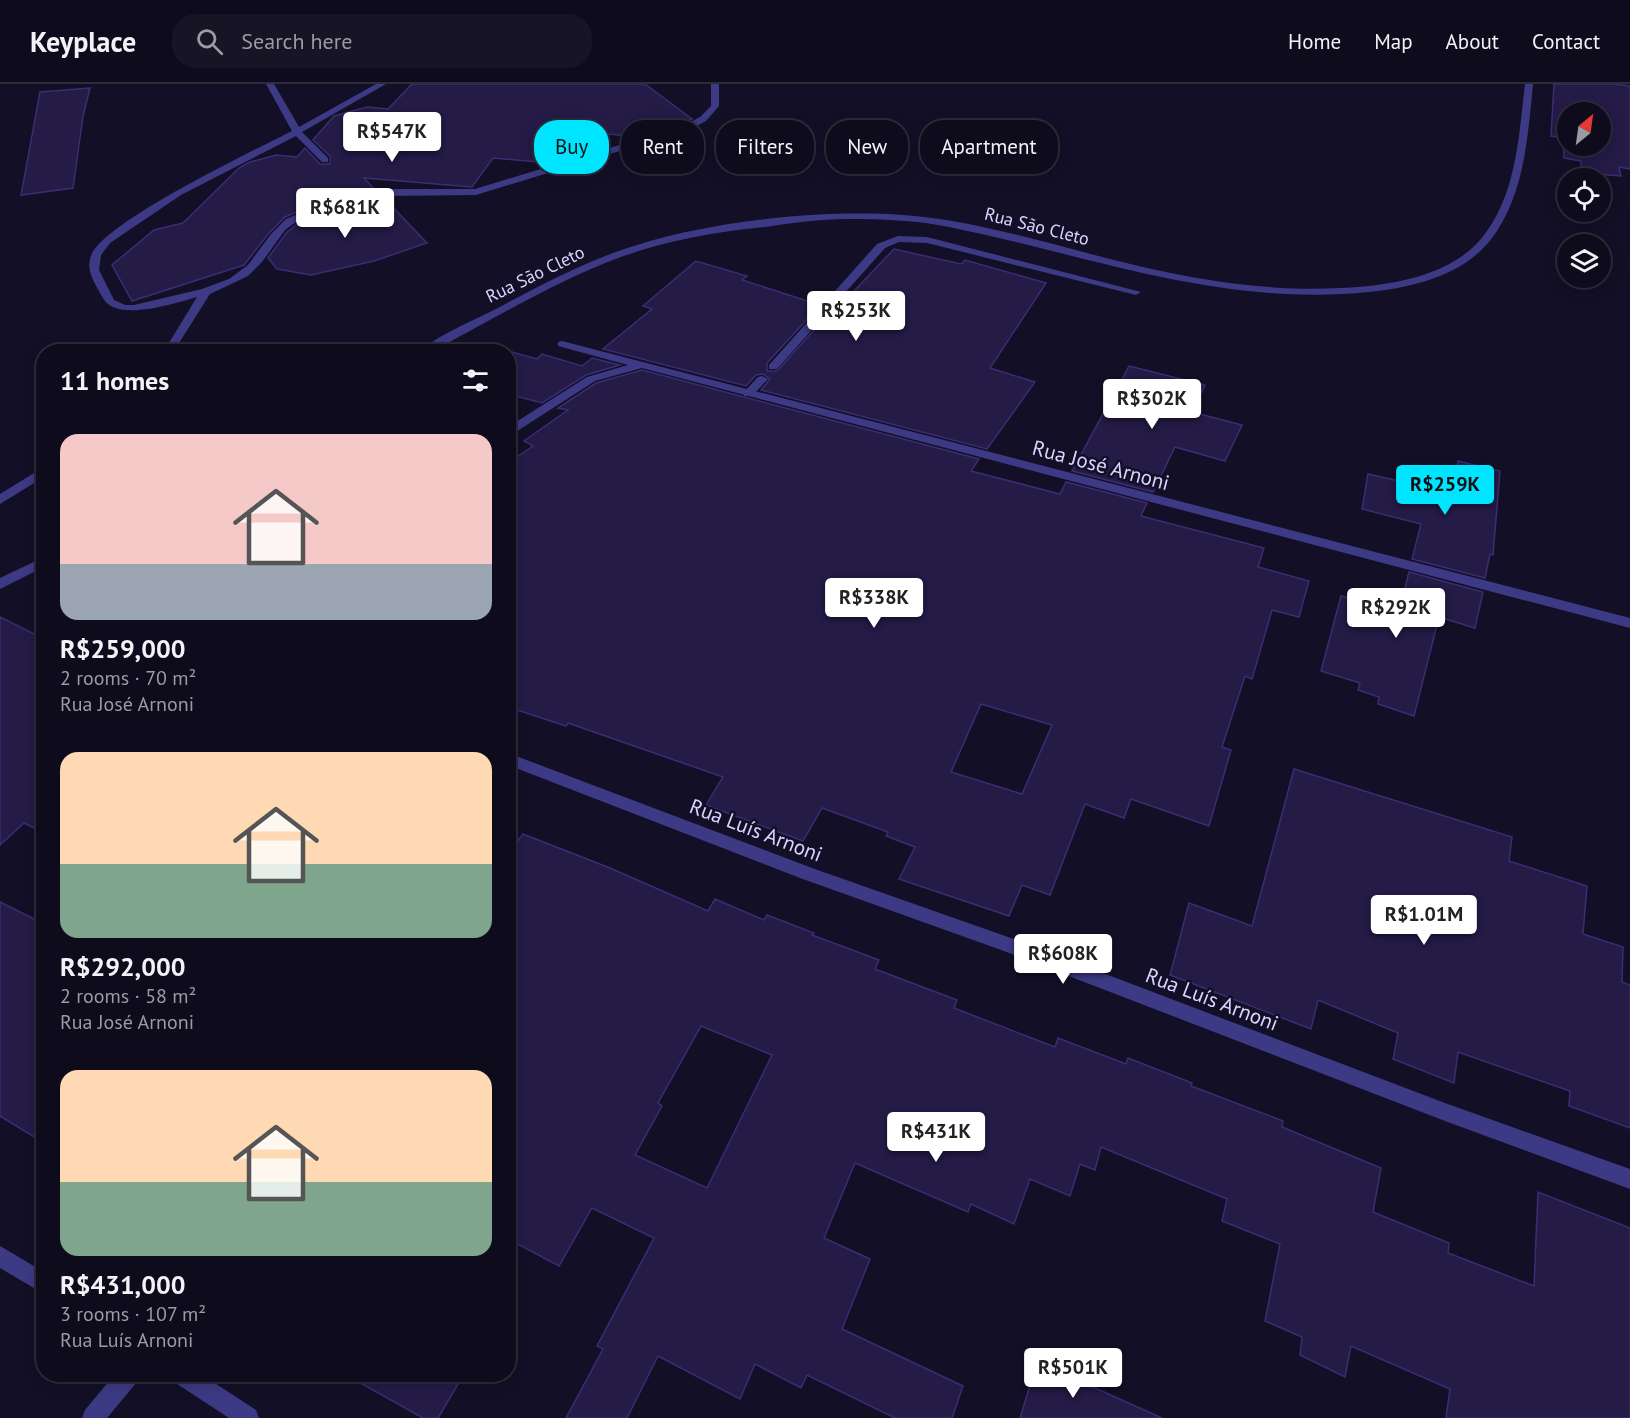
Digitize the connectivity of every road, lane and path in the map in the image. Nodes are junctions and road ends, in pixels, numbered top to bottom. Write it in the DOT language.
graph roads {
  1 [pos="270,84"];
  2 [pos="382,84"];
  3 [pos="715,84"];
  4 [pos="1529,84"];
  5 [pos="297,132"];
  6 [pos="325,160"];
  7 [pos="207,290"];
  8 [pos="1136,292"];
  9 [pos="173,344"];
  10 [pos="439,344"];
  11 [pos="562,344"];
  12 [pos="641,366"];
  13 [pos="773,367"];
  14 [pos="762,379"];
  15 [pos="748,394"];
  16 [pos="516,428"];
  17 [pos="36,476"];
  18 [pos="0,500"];
  19 [pos="36,565"];
  20 [pos="0,584"];
  21 [pos="1630,623"];
  22 [pos="516,762"];
  23 [pos="1630,1179"];
  24 [pos="0,1256"];
  25 [pos="36,1279"];
  26 [pos="122,1382"];
  27 [pos="194,1382"];
  28 [pos="93,1418"];
  29 [pos="248,1418"];
  1 -- 5 [label="street"];
  2 -- 5 [label="street"];
  3 -- 7 [label="street"];
  4 -- 10 [label="street, Rua São Cleto"];
  5 -- 6 [label="street"];
  5 -- 7 [label="street"];
  7 -- 9 [label="street"];
  8 -- 13 [label="street"];
  11 -- 12 [label="street, Rua José Arnoni"];
  12 -- 15 [label="street, Rua José Arnoni"];
  12 -- 16 [label="street"];
  14 -- 15 [label="street"];
  15 -- 21 [label="street, Rua José Arnoni"];
  17 -- 18 [label="street"];
  19 -- 20 [label="street"];
  22 -- 23 [label="street, Rua Luís Arnoni"];
  24 -- 25 [label="street"];
  26 -- 28 [label="street"];
  27 -- 29 [label="street"];
}
